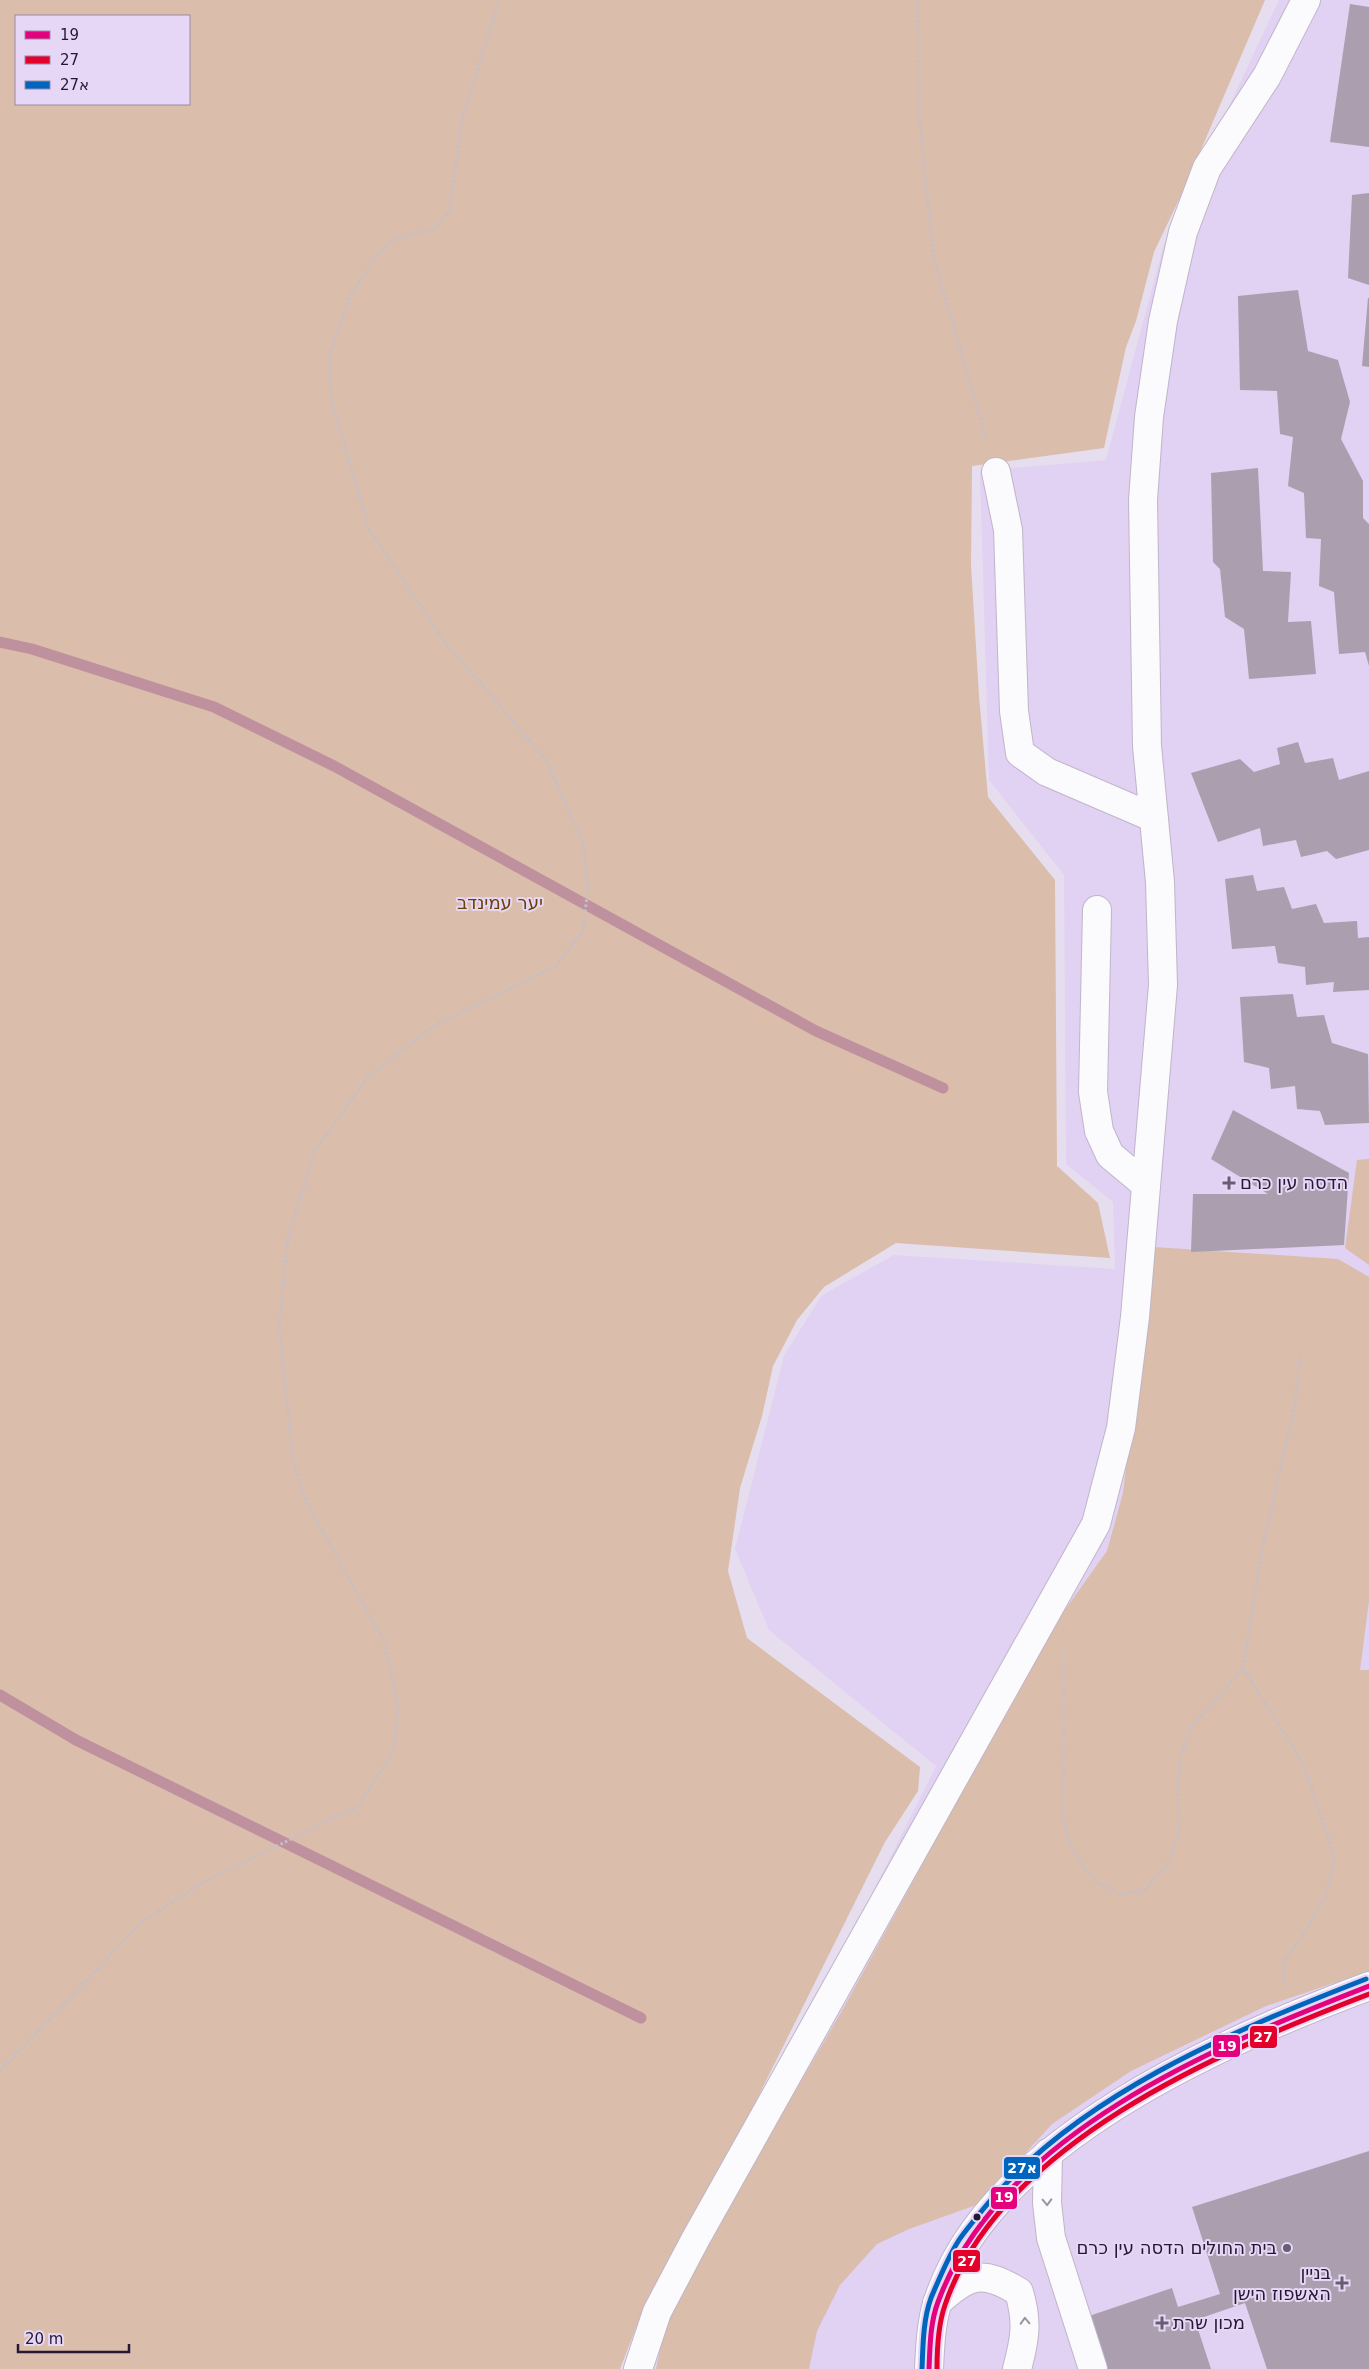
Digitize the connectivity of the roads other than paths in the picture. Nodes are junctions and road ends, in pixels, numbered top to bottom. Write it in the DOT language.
graph roads {
  1 [pos="1306,0"];
  2 [pos="996,472"];
  3 [pos="1154,818"];
  4 [pos="1097,910"];
  5 [pos="1146,1185"];
  6 [pos="1369,1986"];
  7 [pos="1048,2153"];
  8 [pos="937,2303"];
  9 [pos="638,2369"];
  10 [pos="929,2369"];
  11 [pos="1017,2369"];
  12 [pos="1093,2369"];
  1 -- 3 [label="street"];
  2 -- 3 [label="street"];
  3 -- 5 [label="street"];
  4 -- 5 [label="street"];
  5 -- 9 [label="street"];
  6 -- 7 [label="street"];
  7 -- 8 [label="street"];
  7 -- 12 [label="street, one-way"];
  8 -- 10 [label="street"];
  11 -- 8 [label="street, one-way"];
}
